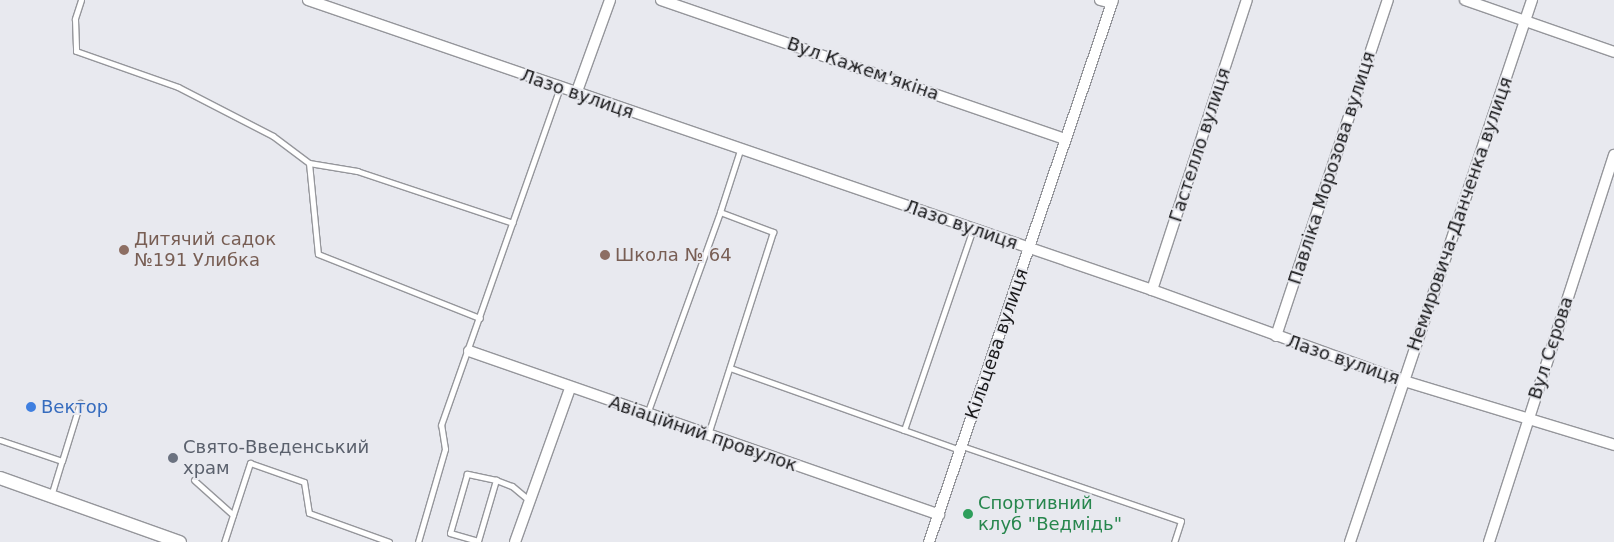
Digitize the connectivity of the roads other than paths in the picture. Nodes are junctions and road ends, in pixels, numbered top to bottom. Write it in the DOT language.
graph roads {
  1 [pos="81,0"];
  2 [pos="308,0"];
  3 [pos="610,0"];
  4 [pos="662,0"];
  5 [pos="1100,0"];
  6 [pos="1248,0"];
  7 [pos="1388,0"];
  8 [pos="1465,0"];
  9 [pos="1532,0"];
  10 [pos="1112,2"];
  11 [pos="1525,21"];
  12 [pos="1614,52"];
  13 [pos="560,88"];
  14 [pos="576,94"];
  15 [pos="1065,139"];
  16 [pos="740,150"];
  17 [pos="1614,155"];
  18 [pos="309,163"];
  19 [pos="720,212"];
  20 [pos="513,223"];
  21 [pos="974,229"];
  22 [pos="1030,248"];
  23 [pos="1152,290"];
  24 [pos="480,318"];
  25 [pos="1276,336"];
  26 [pos="469,351"];
  27 [pos="730,368"];
  28 [pos="1404,381"];
  29 [pos="570,388"];
  30 [pos="80,403"];
  31 [pos="647,415"];
  32 [pos="1528,418"];
  33 [pos="904,430"];
  34 [pos="708,436"];
  35 [pos="0,440"];
  36 [pos="1614,446"];
  37 [pos="961,448"];
  38 [pos="62,461"];
  39 [pos="0,478"];
  40 [pos="194,480"];
  41 [pos="496,480"];
  42 [pos="51,496"];
  43 [pos="530,501"];
  44 [pos="233,515"];
  45 [pos="939,515"];
  46 [pos="156,538"];
  47 [pos="180,542"];
  48 [pos="224,542"];
  49 [pos="389,542"];
  50 [pos="418,542"];
  51 [pos="515,542"];
  52 [pos="929,542"];
  53 [pos="1174,542"];
  54 [pos="1350,542"];
  55 [pos="1489,542"];
  1 -- 18 [label="lane"];
  2 -- 13 [label="street, Лазо вулиця"];
  3 -- 14 [label="street"];
  4 -- 15 [label="street, Вул Кажем'якіна"];
  5 -- 10 [label="street"];
  6 -- 23 [label="street, Гастелло вулиця"];
  7 -- 25 [label="street, Павліка Морозова вулиця"];
  8 -- 11 [label="street"];
  9 -- 11 [label="street, Немировича-Данченка вулиця"];
  10 -- 15 [label="street, Кільцева вулиця"];
  11 -- 12 [label="street"];
  11 -- 28 [label="street, Немировича-Данченка вулиця"];
  13 -- 14 [label="street, Лазо вулиця"];
  13 -- 20 [label="lane"];
  14 -- 16 [label="street, Лазо вулиця"];
  15 -- 22 [label="street, Кільцева вулиця"];
  16 -- 19 [label="lane"];
  16 -- 21 [label="street, Лазо вулиця"];
  17 -- 32 [label="street, Вул Сєрова"];
  18 -- 20 [label="lane"];
  18 -- 24 [label="lane"];
  19 -- 27 [label="lane"];
  19 -- 31 [label="lane"];
  20 -- 24 [label="lane"];
  21 -- 22 [label="street, Лазо вулиця"];
  21 -- 33 [label="lane"];
  22 -- 23 [label="street, Лазо вулиця"];
  22 -- 37 [label="street, Кільцева вулиця"];
  23 -- 25 [label="street, Лазо вулиця"];
  24 -- 26 [label="lane"];
  25 -- 28 [label="street, Лазо вулиця"];
  26 -- 29 [label="street, Авіаційний провулок"];
  26 -- 50 [label="lane"];
  27 -- 33 [label="lane"];
  27 -- 34 [label="lane"];
  28 -- 32 [label="street, Лазо вулиця"];
  28 -- 54 [label="street, Немировича-Данченка вулиця"];
  29 -- 31 [label="street, Авіаційний провулок"];
  29 -- 43 [label="street"];
  30 -- 38 [label="lane"];
  31 -- 34 [label="street, Авіаційний провулок"];
  32 -- 36 [label="street, Лазо вулиця"];
  32 -- 55 [label="street, Вул Сєрова"];
  33 -- 37 [label="lane"];
  34 -- 45 [label="street, Авіаційний провулок"];
  35 -- 38 [label="lane"];
  37 -- 45 [label="street, Кільцева вулиця"];
  37 -- 53 [label="lane"];
  38 -- 42 [label="lane"];
  39 -- 42 [label="street"];
  40 -- 44 [label="lane"];
  41 -- 41 [label="lane"];
  41 -- 43 [label="lane"];
  42 -- 46 [label="street"];
  43 -- 51 [label="street"];
  44 -- 48 [label="lane"];
  44 -- 49 [label="lane"];
  45 -- 52 [label="street, Кільцева вулиця"];
  46 -- 47 [label="street"];
}
